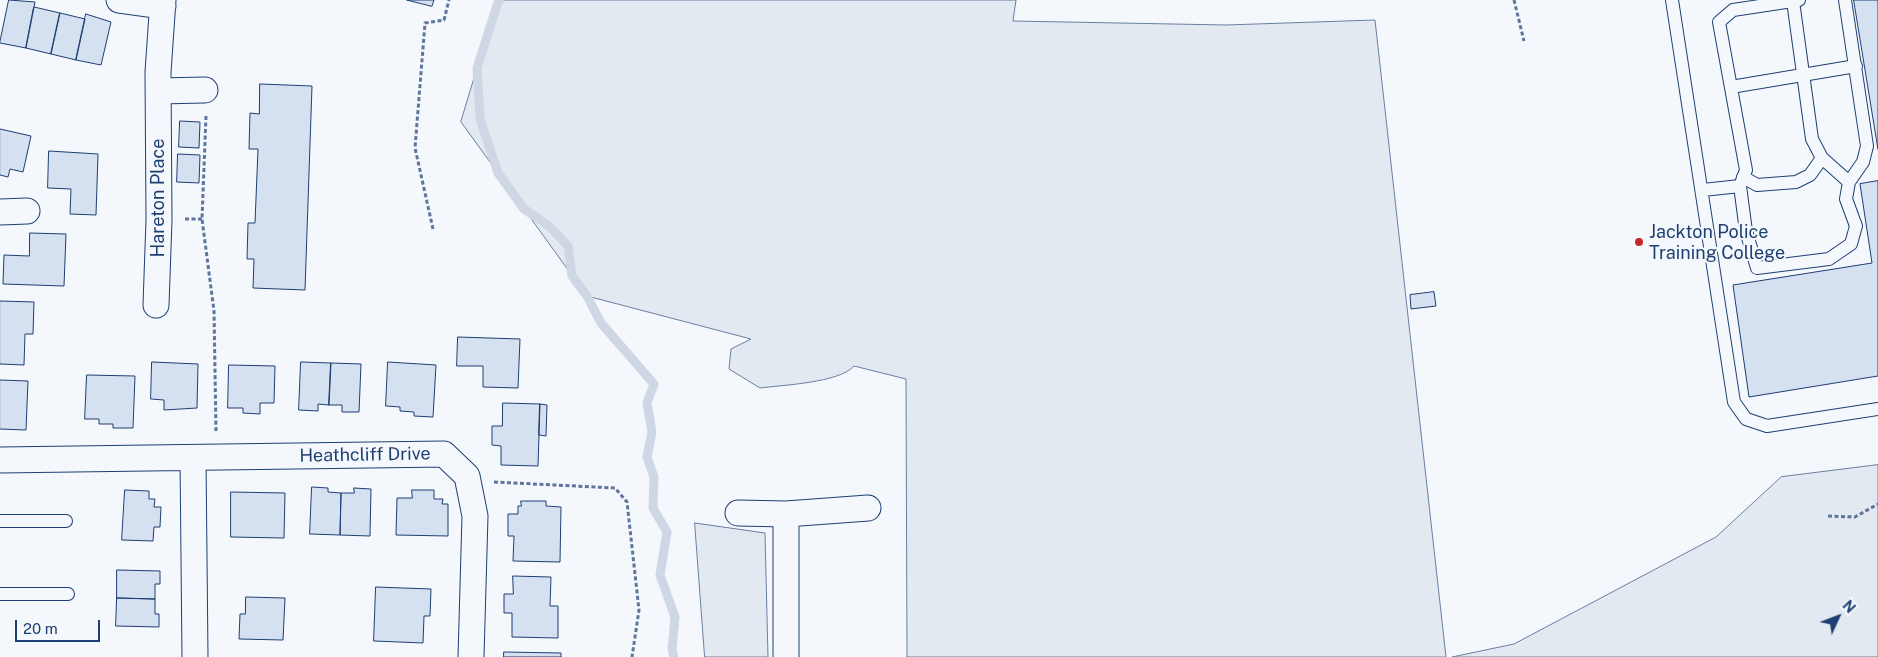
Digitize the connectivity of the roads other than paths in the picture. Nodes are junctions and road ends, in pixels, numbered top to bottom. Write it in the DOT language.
graph roads {
  1 [pos="119,0"];
  2 [pos="1672,0"];
  3 [pos="1796,0"];
  4 [pos="1845,0"];
  5 [pos="163,3"];
  6 [pos="1856,66"];
  7 [pos="1804,76"];
  8 [pos="1731,87"];
  9 [pos="158,90"];
  10 [pos="204,90"];
  11 [pos="1822,158"];
  12 [pos="1741,182"];
  13 [pos="1848,182"];
  14 [pos="1703,190"];
  15 [pos="27,210"];
  16 [pos="0,212"];
  17 [pos="156,305"];
  18 [pos="1878,409"];
  19 [pos="205,457"];
  20 [pos="0,460"];
  21 [pos="868,508"];
  22 [pos="738,513"];
  23 [pos="786,514"];
  24 [pos="0,521"];
  25 [pos="66,521"];
  26 [pos="0,594"];
  27 [pos="68,594"];
  28 [pos="195,657"];
  29 [pos="471,657"];
  30 [pos="786,657"];
  1 -- 5 [label="street, Hareton Place"];
  2 -- 14 [label="lane"];
  3 -- 7 [label="lane"];
  3 -- 8 [label="lane"];
  4 -- 6 [label="lane"];
  5 -- 9 [label="street, Hareton Place"];
  6 -- 7 [label="lane"];
  6 -- 13 [label="lane"];
  7 -- 8 [label="lane"];
  7 -- 11 [label="lane"];
  8 -- 12 [label="lane"];
  9 -- 10 [label="street"];
  9 -- 17 [label="street, Hareton Place"];
  11 -- 12 [label="lane"];
  11 -- 13 [label="lane"];
  12 -- 13 [label="lane"];
  12 -- 14 [label="lane"];
  14 -- 18 [label="lane"];
  15 -- 16 [label="street"];
  19 -- 20 [label="street, Heathcliff Drive"];
  19 -- 28 [label="street"];
  19 -- 29 [label="street, Heathcliff Drive"];
  21 -- 23 [label="street"];
  22 -- 23 [label="street"];
  23 -- 30 [label="street"];
  24 -- 25 [label="lane"];
  26 -- 27 [label="lane"];
}
